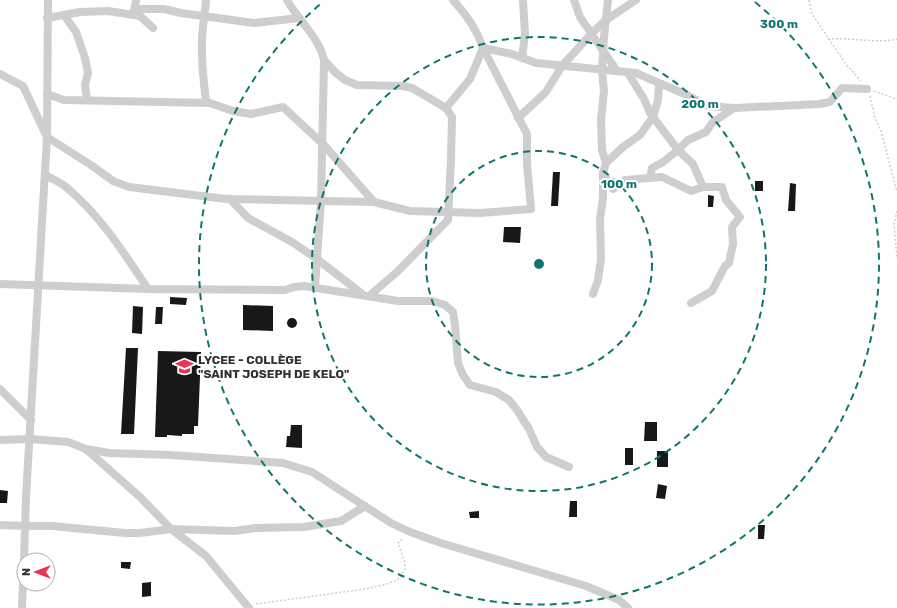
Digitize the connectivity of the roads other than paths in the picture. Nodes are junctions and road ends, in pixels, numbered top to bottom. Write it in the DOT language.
graph roads {
  1 [pos="48,0"];
  2 [pos="136,0"];
  3 [pos="206,0"];
  4 [pos="287,0"];
  5 [pos="453,0"];
  6 [pos="523,0"];
  7 [pos="574,0"];
  8 [pos="608,0"];
  9 [pos="636,0"];
  10 [pos="134,12"];
  11 [pos="64,16"];
  12 [pos="205,17"];
  13 [pos="48,18"];
  14 [pos="299,18"];
  15 [pos="606,20"];
  16 [pos="153,28"];
  17 [pos="592,33"];
  18 [pos="483,48"];
  19 [pos="604,52"];
  20 [pos="522,58"];
  21 [pos="324,60"];
  22 [pos="562,66"];
  23 [pos="602,71"];
  24 [pos="617,71"];
  25 [pos="628,73"];
  26 [pos="0,74"];
  27 [pos="659,84"];
  28 [pos="867,89"];
  29 [pos="47,94"];
  30 [pos="87,100"];
  31 [pos="206,103"];
  32 [pos="446,108"];
  33 [pos="734,108"];
  34 [pos="654,117"];
  35 [pos="518,118"];
  36 [pos="47,137"];
  37 [pos="323,144"];
  38 [pos="678,150"];
  39 [pos="606,163"];
  40 [pos="603,173"];
  41 [pos="45,175"];
  42 [pos="650,178"];
  43 [pos="703,187"];
  44 [pos="230,199"];
  45 [pos="321,201"];
  46 [pos="374,202"];
  47 [pos="448,212"];
  48 [pos="317,259"];
  49 [pos="0,284"];
  50 [pos="39,285"];
  51 [pos="315,287"];
  52 [pos="148,289"];
  53 [pos="593,294"];
  54 [pos="366,296"];
  55 [pos="691,303"];
  56 [pos="0,389"];
  57 [pos="31,420"];
  58 [pos="30,439"];
  59 [pos="0,440"];
  60 [pos="86,449"];
  61 [pos="569,467"];
  62 [pos="365,506"];
  63 [pos="0,525"];
  64 [pos="26,526"];
  65 [pos="171,529"];
  66 [pos="24,552"];
  67 [pos="23,592"];
  68 [pos="248,607"];
  69 [pos="22,608"];
  70 [pos="628,608"];
  1 -- 13 [label="street"];
  2 -- 10 [label="street"];
  3 -- 12 [label="street"];
  4 -- 14 [label="street"];
  5 -- 18 [label="street"];
  6 -- 20 [label="street"];
  7 -- 17 [label="street"];
  8 -- 15 [label="street"];
  9 -- 15 [label="street"];
  10 -- 11 [label="street"];
  10 -- 12 [label="street"];
  10 -- 16 [label="street"];
  11 -- 13 [label="street"];
  11 -- 30 [label="street"];
  12 -- 14 [label="street"];
  12 -- 31 [label="street"];
  13 -- 29 [label="street"];
  14 -- 21 [label="street"];
  15 -- 17 [label="street"];
  15 -- 19 [label="street"];
  17 -- 19 [label="street"];
  17 -- 22 [label="street"];
  18 -- 20 [label="street"];
  18 -- 32 [label="street"];
  18 -- 35 [label="street"];
  19 -- 23 [label="street"];
  19 -- 24 [label="street"];
  20 -- 22 [label="street"];
  21 -- 32 [label="street"];
  21 -- 37 [label="street"];
  22 -- 23 [label="street"];
  22 -- 35 [label="street"];
  23 -- 24 [label="street"];
  23 -- 39 [label="street"];
  24 -- 25 [label="street"];
  25 -- 27 [label="street"];
  25 -- 34 [label="street"];
  26 -- 36 [label="street"];
  27 -- 33 [label="street"];
  27 -- 34 [label="street"];
  28 -- 33 [label="street"];
  29 -- 30 [label="street"];
  29 -- 36 [label="street"];
  30 -- 31 [label="street"];
  31 -- 37 [label="street"];
  32 -- 47 [label="street"];
  33 -- 38 [label="street"];
  34 -- 38 [label="street"];
  34 -- 39 [label="street"];
  35 -- 47 [label="street"];
  36 -- 41 [label="street"];
  36 -- 44 [label="street"];
  37 -- 45 [label="street"];
  37 -- 46 [label="street"];
  38 -- 42 [label="street"];
  38 -- 43 [label="street"];
  39 -- 40 [label="street"];
  40 -- 42 [label="street"];
  40 -- 53 [label="street"];
  41 -- 50 [label="street"];
  41 -- 52 [label="street"];
  42 -- 43 [label="street"];
  43 -- 55 [label="street"];
  44 -- 45 [label="street"];
  44 -- 48 [label="street"];
  45 -- 46 [label="street"];
  45 -- 48 [label="street"];
  46 -- 47 [label="street"];
  47 -- 54 [label="street"];
  48 -- 51 [label="street"];
  48 -- 54 [label="street"];
  49 -- 50 [label="street"];
  50 -- 52 [label="street"];
  50 -- 57 [label="street"];
  51 -- 52 [label="street"];
  51 -- 54 [label="street"];
  54 -- 61 [label="street"];
  56 -- 57 [label="street"];
  57 -- 58 [label="street"];
  58 -- 59 [label="street"];
  58 -- 60 [label="street"];
  58 -- 64 [label="street"];
  60 -- 62 [label="street"];
  60 -- 65 [label="street"];
  62 -- 65 [label="street"];
  62 -- 70 [label="street"];
  63 -- 64 [label="street"];
  64 -- 65 [label="street"];
  64 -- 66 [label="street"];
  65 -- 68 [label="street"];
  67 -- 69 [label="street"];
}
